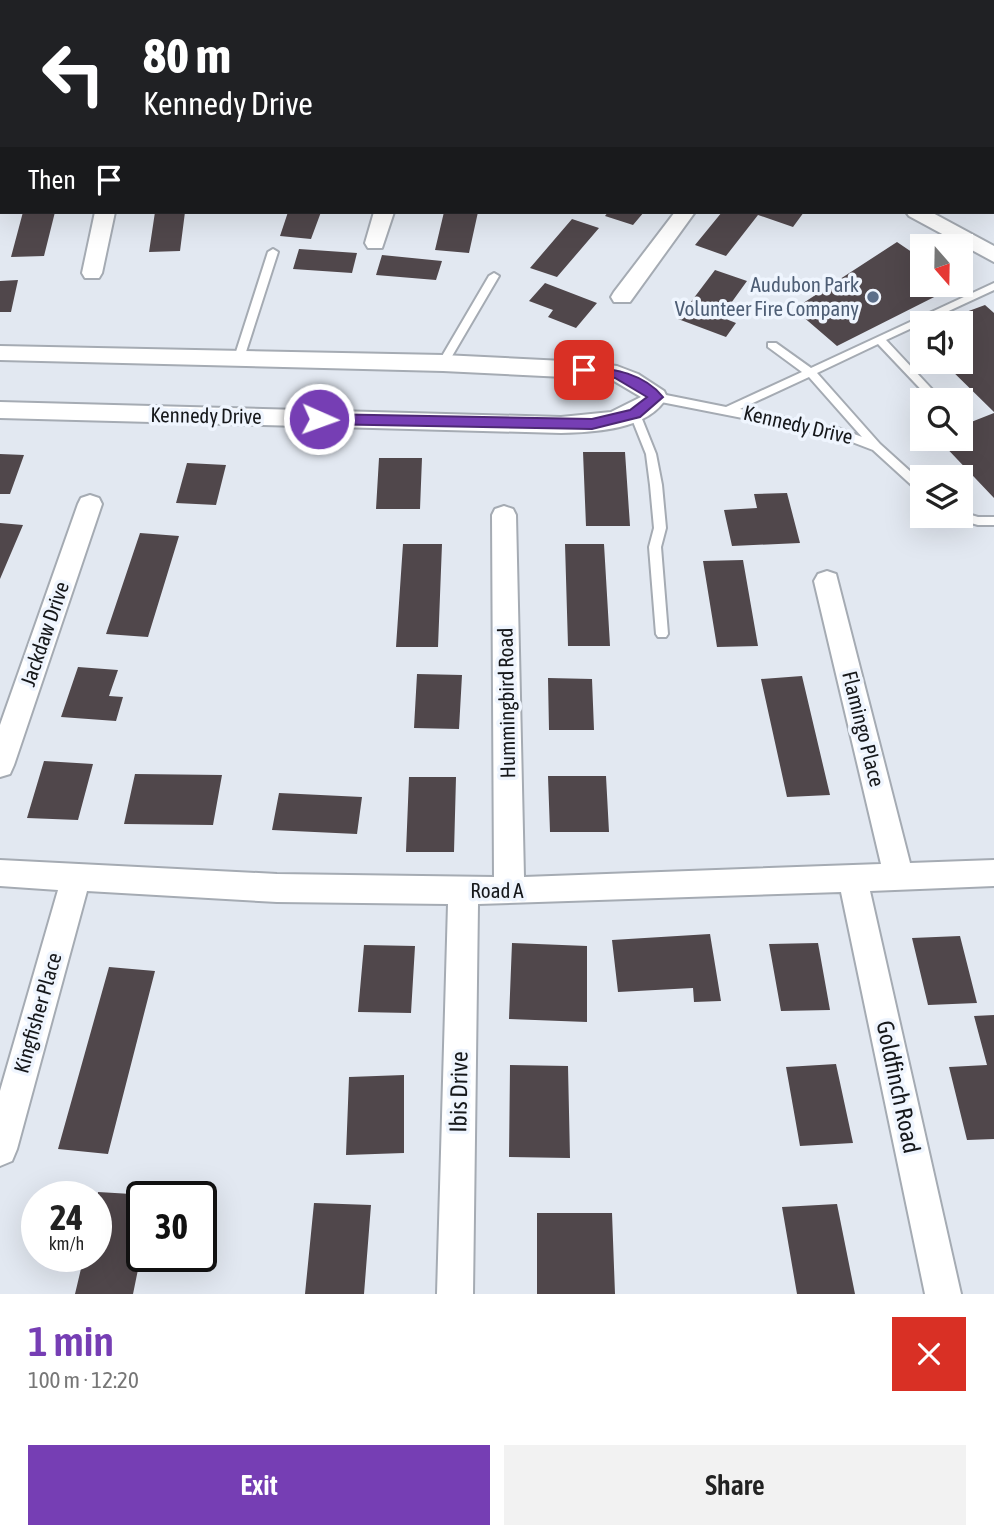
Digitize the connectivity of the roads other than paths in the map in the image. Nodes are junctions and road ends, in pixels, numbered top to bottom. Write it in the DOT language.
graph roads {
  1 [pos="105,214"];
  2 [pos="383,214"];
  3 [pos="684,214"];
  4 [pos="920,214"];
  5 [pos="375,243"];
  6 [pos="273,252"];
  7 [pos="994,255"];
  8 [pos="92,273"];
  9 [pos="494,276"];
  10 [pos="994,286"];
  11 [pos="622,297"];
  12 [pos="880,340"];
  13 [pos="772,345"];
  14 [pos="0,353"];
  15 [pos="239,358"];
  16 [pos="443,363"];
  17 [pos="811,373"];
  18 [pos="926,388"];
  19 [pos="656,397"];
  20 [pos="0,410"];
  21 [pos="729,410"];
  22 [pos="635,414"];
  23 [pos="877,447"];
  24 [pos="910,477"];
  25 [pos="90,504"];
  26 [pos="504,516"];
  27 [pos="973,520"];
  28 [pos="994,521"];
  29 [pos="827,580"];
  30 [pos="662,634"];
  31 [pos="0,765"];
  32 [pos="0,873"];
  33 [pos="994,873"];
  34 [pos="76,877"];
  35 [pos="899,877"];
  36 [pos="853,879"];
  37 [pos="463,891"];
  38 [pos="509,891"];
  39 [pos="0,1149"];
  40 [pos="456,1294"];
  41 [pos="943,1294"];
  1 -- 8 [label="street"];
  2 -- 5 [label="street"];
  3 -- 11 [label="street"];
  4 -- 7 [label="street"];
  6 -- 15 [label="lane"];
  9 -- 16 [label="lane"];
  10 -- 12 [label="lane"];
  12 -- 17 [label="lane"];
  12 -- 18 [label="lane"];
  13 -- 17 [label="lane"];
  14 -- 15 [label="street, Kennedy Drive"];
  15 -- 16 [label="street, Kennedy Drive"];
  16 -- 19 [label="street, Kennedy Drive"];
  17 -- 21 [label="lane"];
  17 -- 23 [label="lane"];
  19 -- 21 [label="lane, Kennedy Drive"];
  19 -- 22 [label="street, Kennedy Drive"];
  20 -- 22 [label="street, Kennedy Drive"];
  21 -- 23 [label="lane, Kennedy Drive"];
  22 -- 30 [label="lane"];
  23 -- 24 [label="lane, Kennedy Drive"];
  25 -- 31 [label="street, Jackdaw Drive"];
  26 -- 38 [label="street, Hummingbird Road"];
  27 -- 28 [label="lane"];
  29 -- 35 [label="street, Flamingo Place"];
  32 -- 34 [label="street, Road A"];
  33 -- 35 [label="street, Road A"];
  34 -- 37 [label="street, Road A"];
  34 -- 39 [label="street, Kingfisher Place"];
  35 -- 36 [label="street, Road A"];
  36 -- 38 [label="street, Road A"];
  36 -- 41 [label="street, Goldfinch Road"];
  37 -- 38 [label="street, Road A"];
  37 -- 40 [label="street, Ibis Drive"];
}
